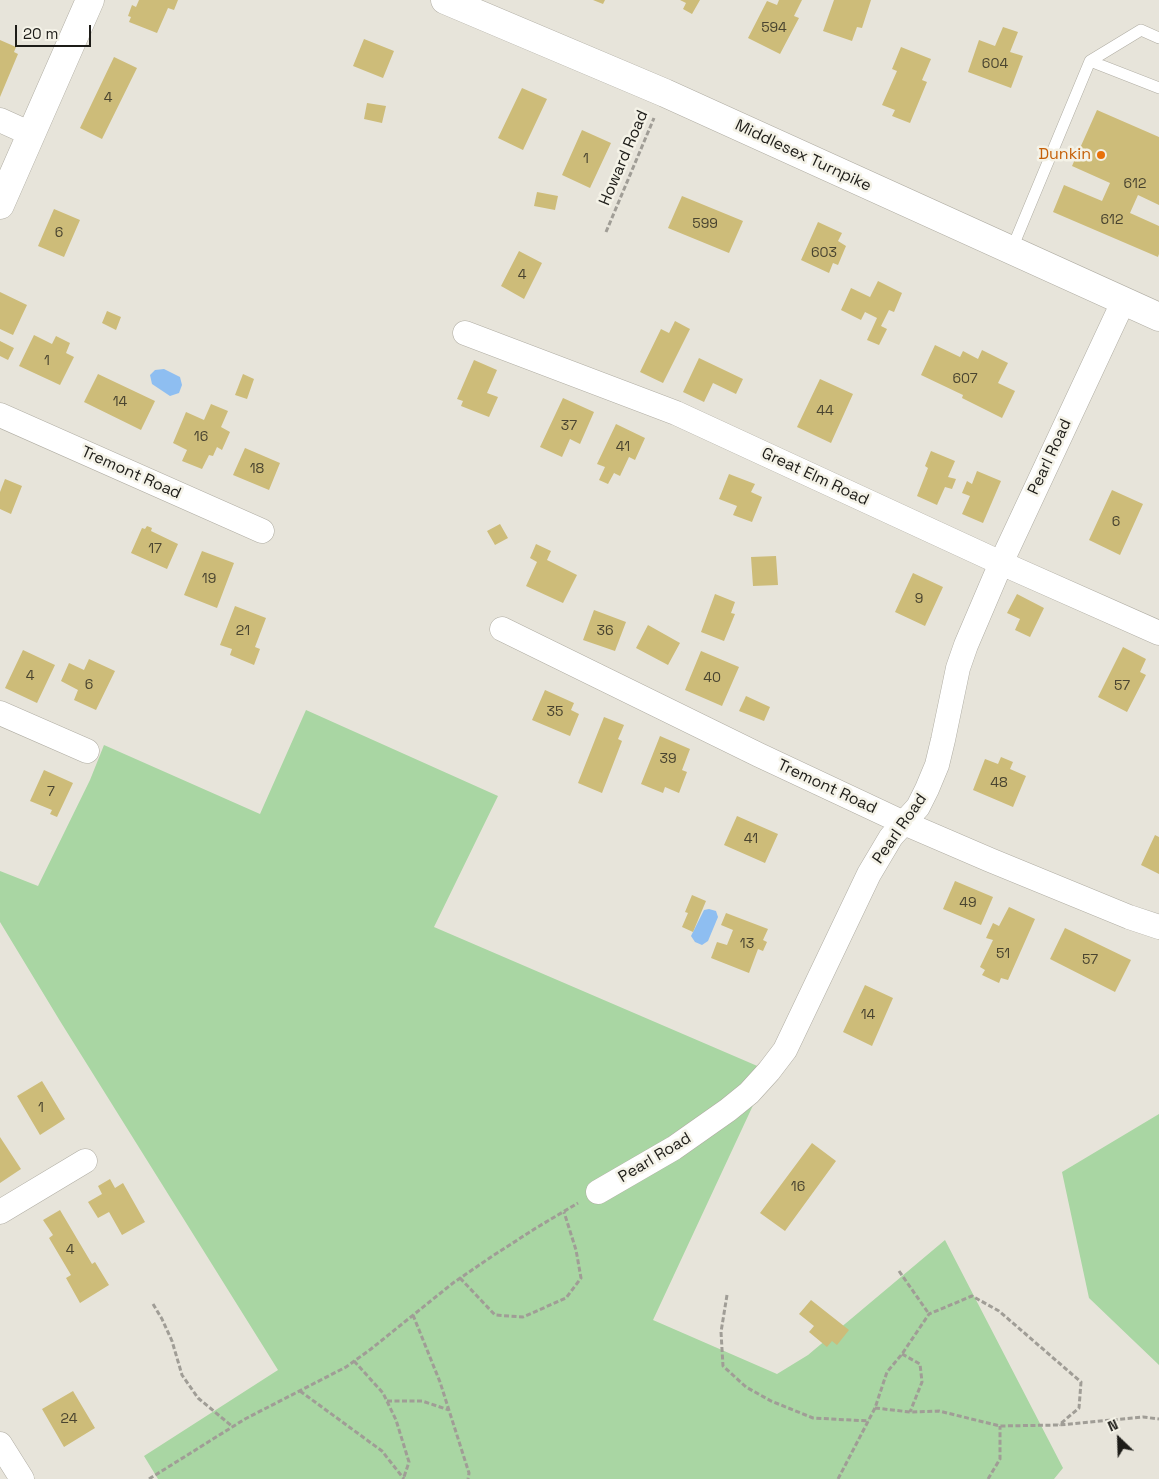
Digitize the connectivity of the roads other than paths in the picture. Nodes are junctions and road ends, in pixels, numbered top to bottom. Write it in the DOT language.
graph roads {
  1 [pos="90,0"];
  2 [pos="445,0"];
  3 [pos="1159,38"];
  4 [pos="1090,61"];
  5 [pos="1159,88"];
  6 [pos="0,120"];
  7 [pos="31,134"];
  8 [pos="0,205"];
  9 [pos="1011,251"];
  10 [pos="1123,302"];
  11 [pos="1159,317"];
  12 [pos="465,333"];
  13 [pos="0,415"];
  14 [pos="262,531"];
  15 [pos="1001,563"];
  16 [pos="502,629"];
  17 [pos="1159,633"];
  18 [pos="0,713"];
  19 [pos="87,751"];
  20 [pos="904,823"];
  21 [pos="1159,927"];
  22 [pos="85,1161"];
  23 [pos="598,1192"];
  24 [pos="0,1212"];
  25 [pos="0,1444"];
  26 [pos="22,1479"];
  1 -- 7 [label="main road"];
  2 -- 9 [label="main road, Middlesex Turnpike"];
  3 -- 4 [label="lane"];
  4 -- 5 [label="lane"];
  4 -- 9 [label="lane"];
  6 -- 7 [label="street"];
  7 -- 8 [label="main road"];
  9 -- 10 [label="main road, Middlesex Turnpike"];
  10 -- 11 [label="main road, Middlesex Turnpike"];
  10 -- 15 [label="street, Pearl Road"];
  12 -- 15 [label="street, Great Elm Road"];
  13 -- 14 [label="street, Tremont Road"];
  15 -- 17 [label="street, Great Elm Road"];
  15 -- 20 [label="street, Pearl Road"];
  16 -- 20 [label="street, Tremont Road"];
  18 -- 19 [label="street"];
  20 -- 21 [label="street, Tremont Road"];
  20 -- 23 [label="street, Pearl Road"];
  22 -- 24 [label="street"];
  25 -- 26 [label="street"];
}
